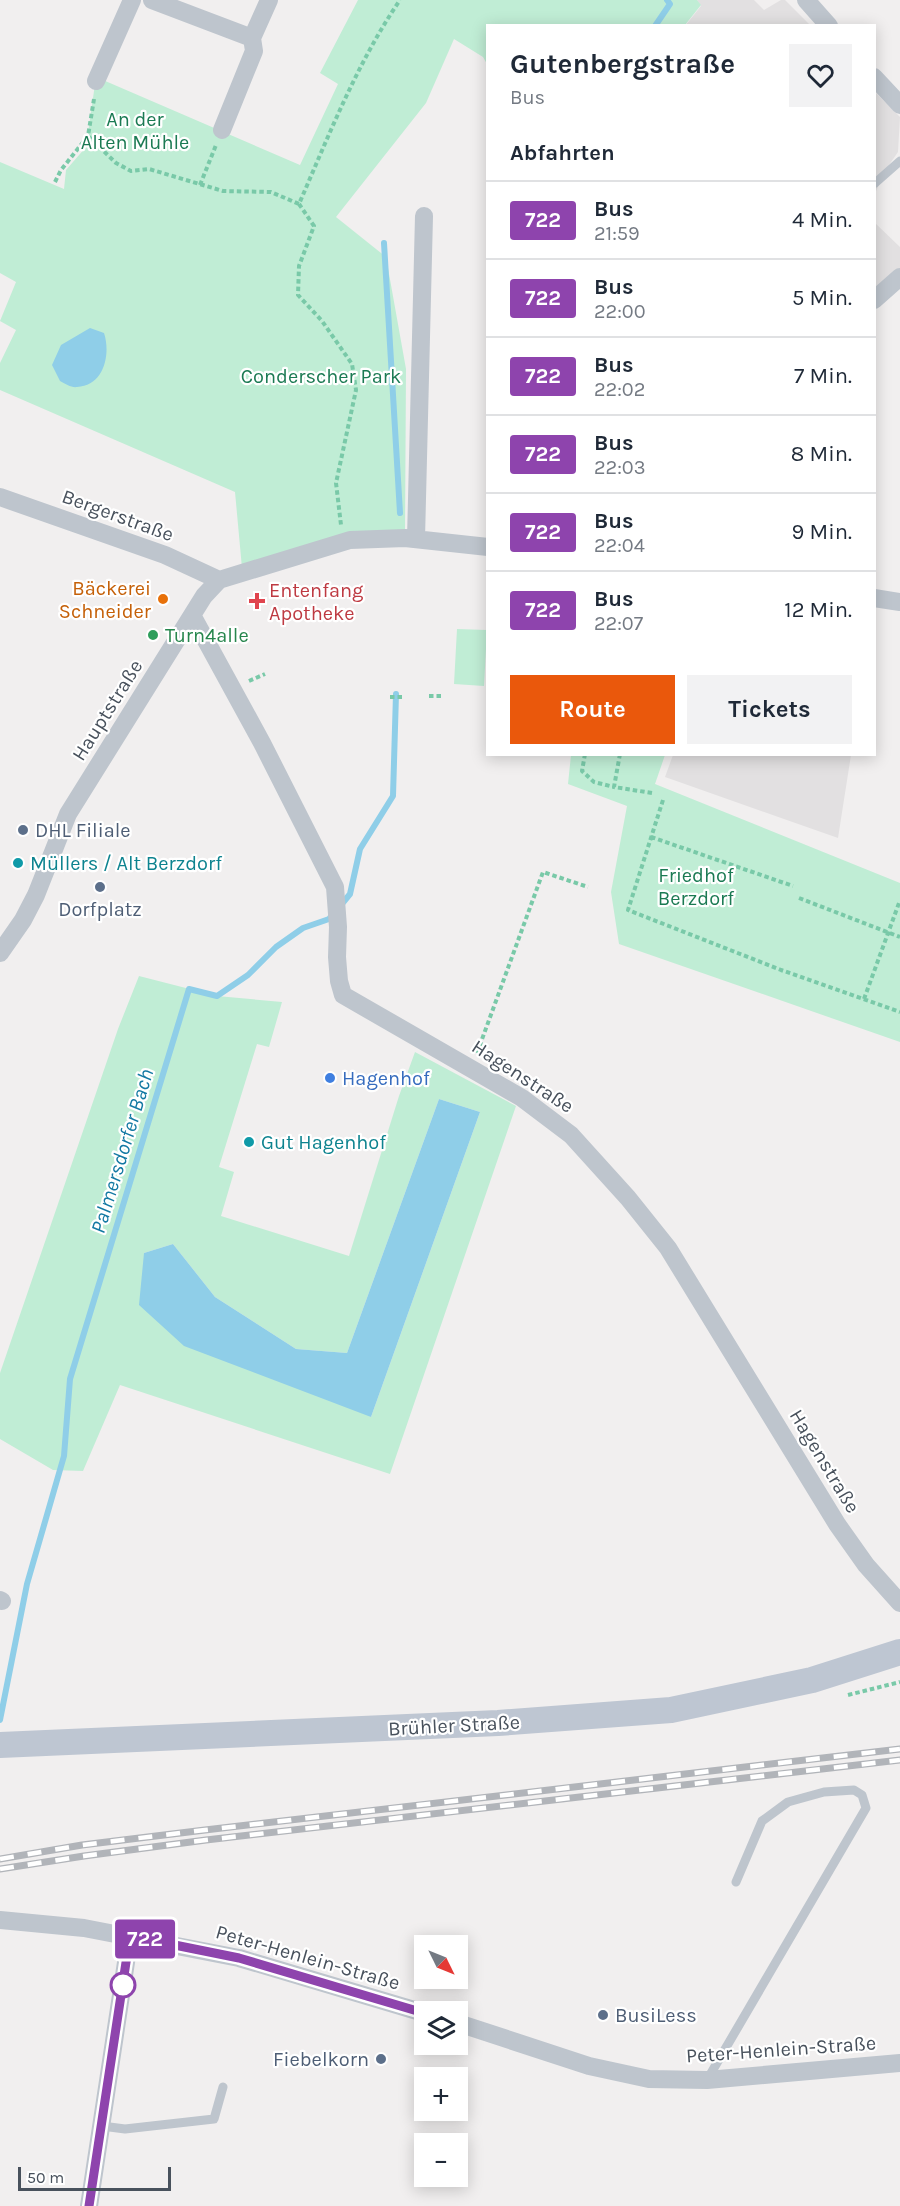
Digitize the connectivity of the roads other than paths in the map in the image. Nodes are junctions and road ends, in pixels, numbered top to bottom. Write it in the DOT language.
graph roads {
  1 [pos="132,0"];
  2 [pos="152,0"];
  3 [pos="269,0"];
  4 [pos="806,0"];
  5 [pos="827,24"];
  6 [pos="252,38"];
  7 [pos="876,78"];
  8 [pos="96,81"];
  9 [pos="900,105"];
  10 [pos="218,138"];
  11 [pos="900,161"];
  12 [pos="876,182"];
  13 [pos="424,216"];
  14 [pos="900,277"];
  15 [pos="876,298"];
  16 [pos="0,496"];
  17 [pos="416,539"];
  18 [pos="486,548"];
  19 [pos="219,580"];
  20 [pos="876,598"];
  21 [pos="900,602"];
  22 [pos="192,615"];
  23 [pos="1,949"];
  24 [pos="900,1603"];
  25 [pos="900,1652"];
  26 [pos="0,1745"];
  27 [pos="736,1882"];
  28 [pos="0,1920"];
  29 [pos="130,1936"];
  30 [pos="414,2010"];
  31 [pos="468,2026"];
  32 [pos="900,2063"];
  33 [pos="707,2080"];
  34 [pos="223,2087"];
  35 [pos="102,2126"];
  36 [pos="89,2206"];
  1 -- 8 [label="street"];
  2 -- 6 [label="street"];
  3 -- 6 [label="street"];
  4 -- 5 [label="street"];
  6 -- 10 [label="street"];
  7 -- 9 [label="street"];
  11 -- 12 [label="lane"];
  13 -- 17 [label="street"];
  14 -- 15 [label="street"];
  16 -- 19 [label="street, Bergerstraße"];
  17 -- 18 [label="street"];
  17 -- 19 [label="street"];
  19 -- 22 [label="street, Hauptstraße"];
  20 -- 21 [label="street"];
  22 -- 23 [label="street, Hauptstraße"];
  22 -- 24 [label="street, Hagenstraße"];
  25 -- 26 [label="main road, Brühler Straße"];
  27 -- 33 [label="lane"];
  28 -- 29 [label="street, Peter-Henlein-Straße"];
  29 -- 30 [label="street, Peter-Henlein-Straße"];
  29 -- 35 [label="street"];
  31 -- 33 [label="street, Peter-Henlein-Straße"];
  32 -- 33 [label="street, Peter-Henlein-Straße"];
  34 -- 35 [label="lane"];
  35 -- 36 [label="street"];
}
